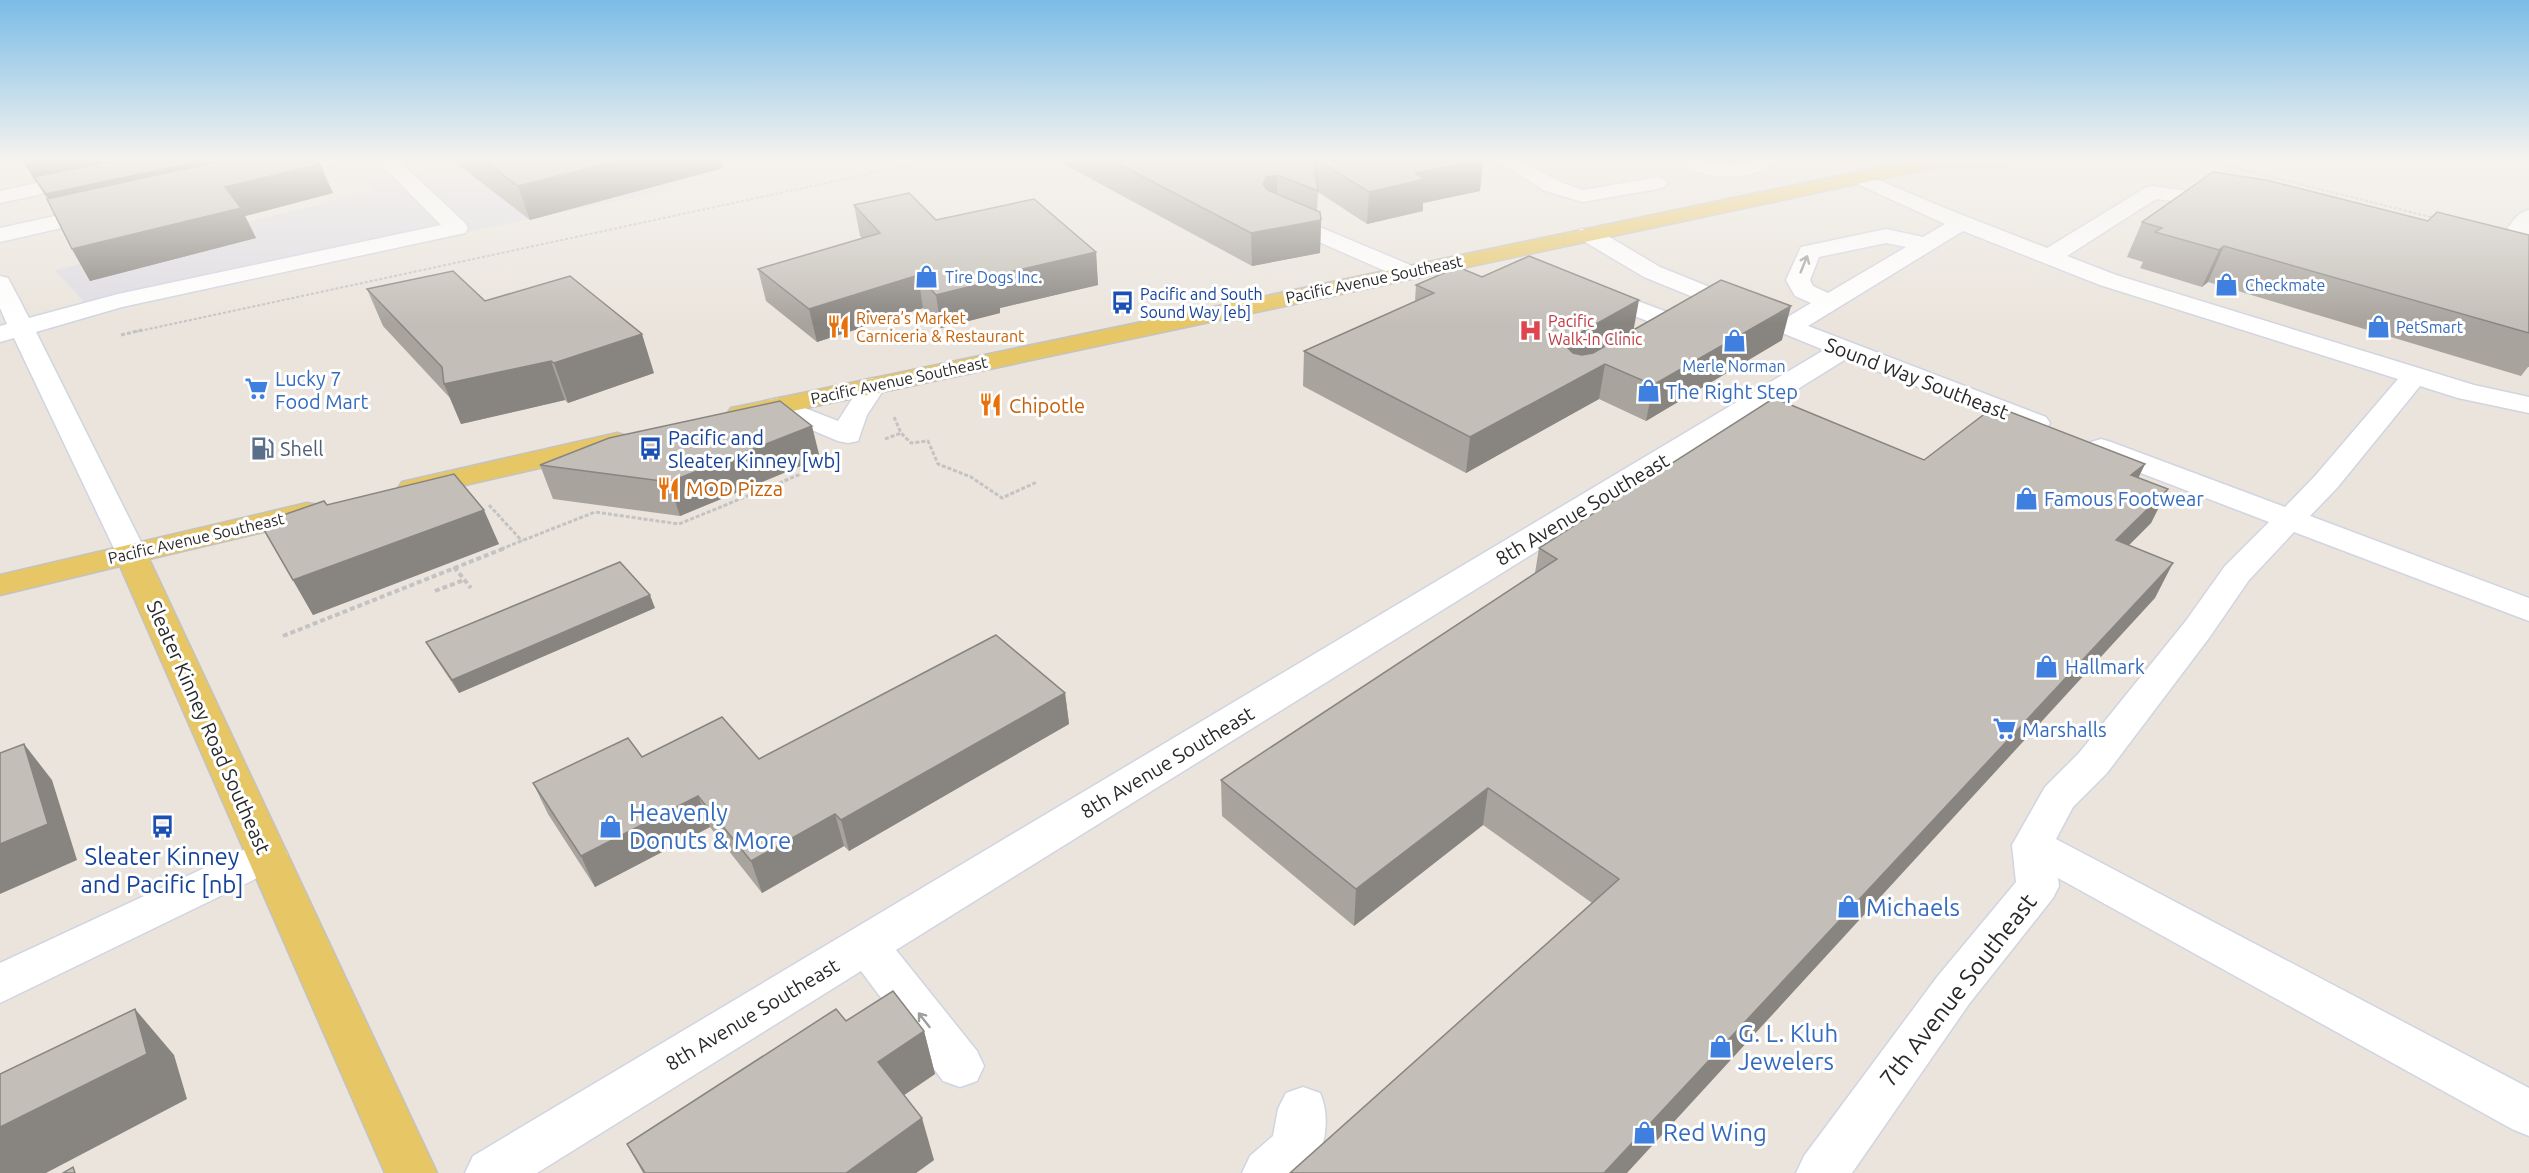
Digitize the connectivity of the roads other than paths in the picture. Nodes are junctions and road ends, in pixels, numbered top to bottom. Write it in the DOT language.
graph roads {
  1 [pos="89,215"];
  2 [pos="443,215"];
  3 [pos="1276,215"];
  4 [pos="1682,215"];
  5 [pos="1942,215"];
  6 [pos="2116,215"];
  7 [pos="2529,216"];
  8 [pos="1963,222"];
  9 [pos="1588,234"];
  10 [pos="0,235"];
  11 [pos="2529,239"];
  12 [pos="1926,244"];
  13 [pos="2049,257"];
  14 [pos="1407,272"];
  15 [pos="0,283"];
  16 [pos="1574,285"];
  17 [pos="1715,299"];
  18 [pos="1830,302"];
  19 [pos="1674,323"];
  20 [pos="1787,328"];
  21 [pos="12,331"];
  22 [pos="1645,340"];
  23 [pos="1842,350"];
  24 [pos="2415,375"];
  25 [pos="873,386"];
  26 [pos="2529,405"];
  27 [pos="779,406"];
  28 [pos="722,418"];
  29 [pos="641,437"];
  30 [pos="390,494"];
  31 [pos="333,506"];
  32 [pos="2288,519"];
  33 [pos="130,552"];
  34 [pos="0,585"];
  35 [pos="2529,610"];
  36 [pos="2032,845"];
  37 [pos="267,855"];
  38 [pos="866,945"];
  39 [pos="0,984"];
  40 [pos="960,1066"];
  41 [pos="1303,1109"];
  42 [pos="2529,1113"];
  43 [pos="411,1173"];
  44 [pos="491,1173"];
  45 [pos="1268,1173"];
  46 [pos="1822,1173"];
  1 -- 10 [label="street"];
  2 -- 21 [label="street"];
  3 -- 14 [label="street"];
  4 -- 9 [label="main road, Pacific Avenue Southeast"];
  5 -- 8 [label="street"];
  6 -- 13 [label="street"];
  7 -- 11 [label="street"];
  8 -- 12 [label="street"];
  8 -- 13 [label="street"];
  9 -- 14 [label="main road, Pacific Avenue Southeast"];
  9 -- 17 [label="street, Sound Way Southeast"];
  12 -- 18 [label="street"];
  18 -- 12 [label="street, one-way"];
  13 -- 24 [label="street"];
  14 -- 25 [label="main road, Pacific Avenue Southeast"];
  15 -- 21 [label="street, Sleater Kinney Road Southeast"];
  16 -- 19 [label="street"];
  17 -- 19 [label="street"];
  17 -- 20 [label="street, Sound Way Southeast"];
  18 -- 20 [label="street"];
  19 -- 22 [label="street"];
  20 -- 23 [label="street, Sound Way Southeast"];
  21 -- 33 [label="street, Sleater Kinney Road Southeast"];
  23 -- 32 [label="street, Sound Way Southeast"];
  23 -- 38 [label="street, 8th Avenue Southeast"];
  24 -- 26 [label="street"];
  24 -- 32 [label="street"];
  25 -- 27 [label="main road, Pacific Avenue Southeast"];
  25 -- 27 [label="street"];
  27 -- 28 [label="main road, Pacific Avenue Southeast"];
  29 -- 30 [label="main road"];
  31 -- 33 [label="main road, Pacific Avenue Southeast"];
  32 -- 35 [label="street, Sound Way Southeast"];
  32 -- 36 [label="street"];
  33 -- 34 [label="main road, Pacific Avenue Southeast"];
  33 -- 37 [label="main road, Sleater Kinney Road Southeast"];
  36 -- 42 [label="street"];
  36 -- 46 [label="street, 7th Avenue Southeast"];
  37 -- 39 [label="street"];
  37 -- 43 [label="main road, Sleater Kinney Road Southeast"];
  40 -- 38 [label="street, one-way"];
  38 -- 44 [label="street, 8th Avenue Southeast"];
  41 -- 45 [label="street"];
}
